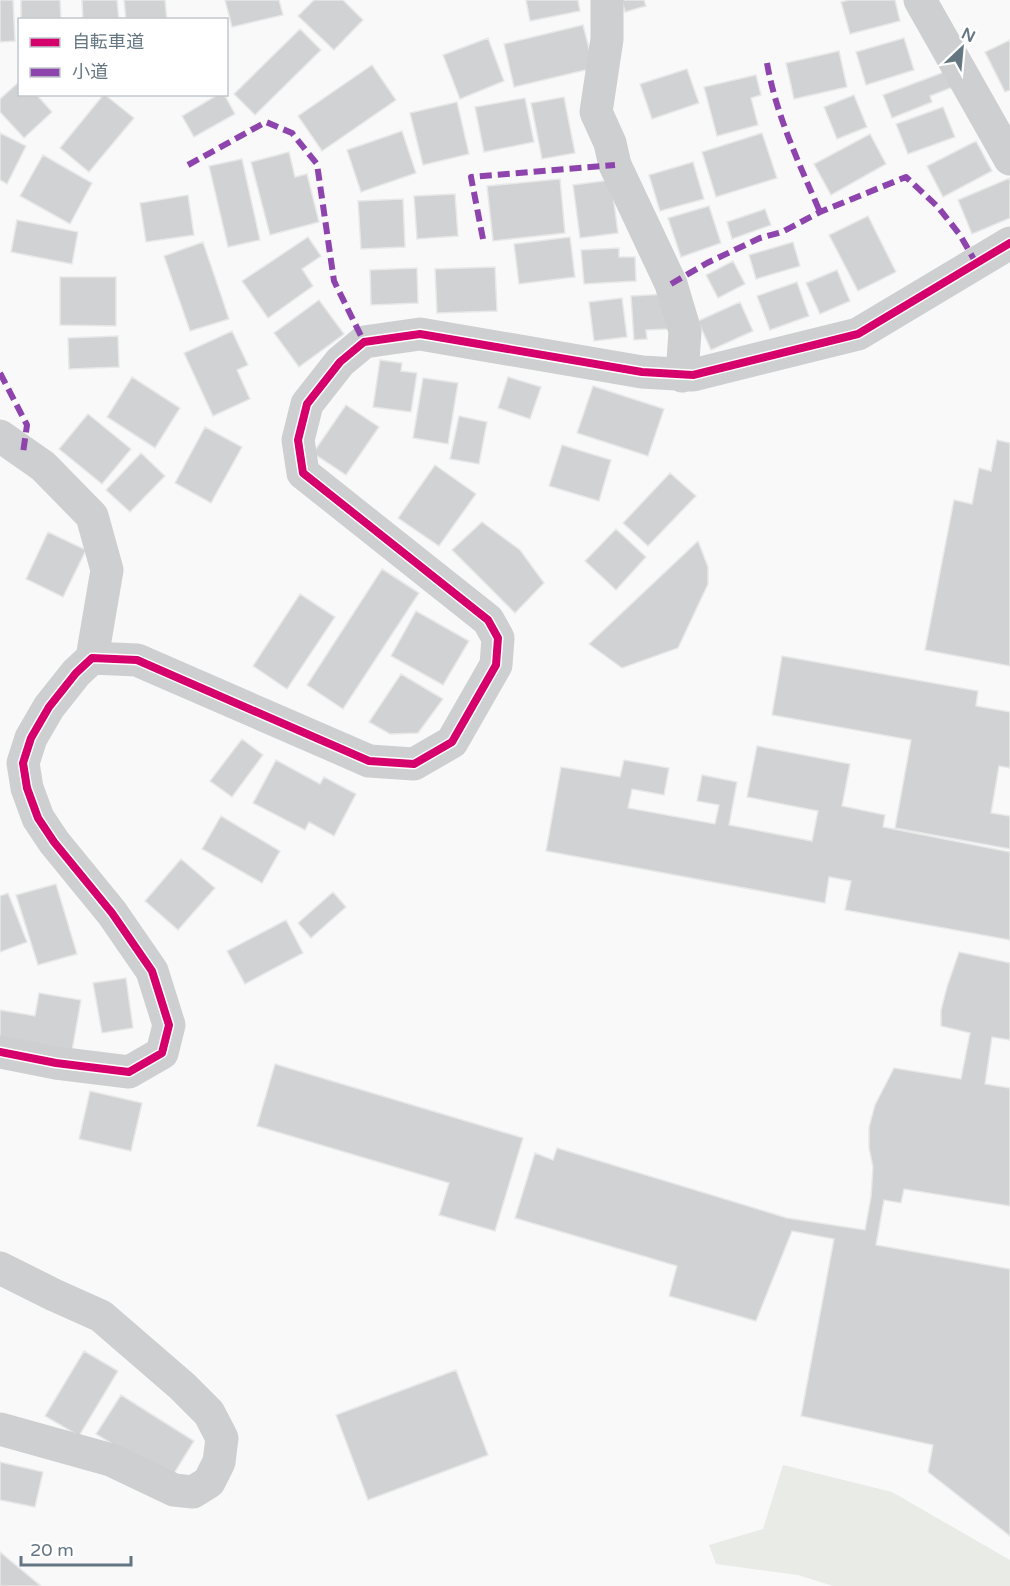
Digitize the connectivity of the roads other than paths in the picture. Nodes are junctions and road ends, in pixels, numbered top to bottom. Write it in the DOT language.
graph roads {
  1 [pos="608,0"];
  2 [pos="920,0"];
  3 [pos="1010,159"];
  4 [pos="1010,243"];
  5 [pos="682,376"];
  6 [pos="0,436"];
  7 [pos="92,658"];
  8 [pos="0,1052"];
  9 [pos="0,1268"];
  10 [pos="0,1429"];
  1 -- 5 [label="street"];
  2 -- 3 [label="street"];
  4 -- 5 [label="street"];
  5 -- 7 [label="street"];
  6 -- 7 [label="street"];
  7 -- 8 [label="street"];
  9 -- 10 [label="street"];
}
